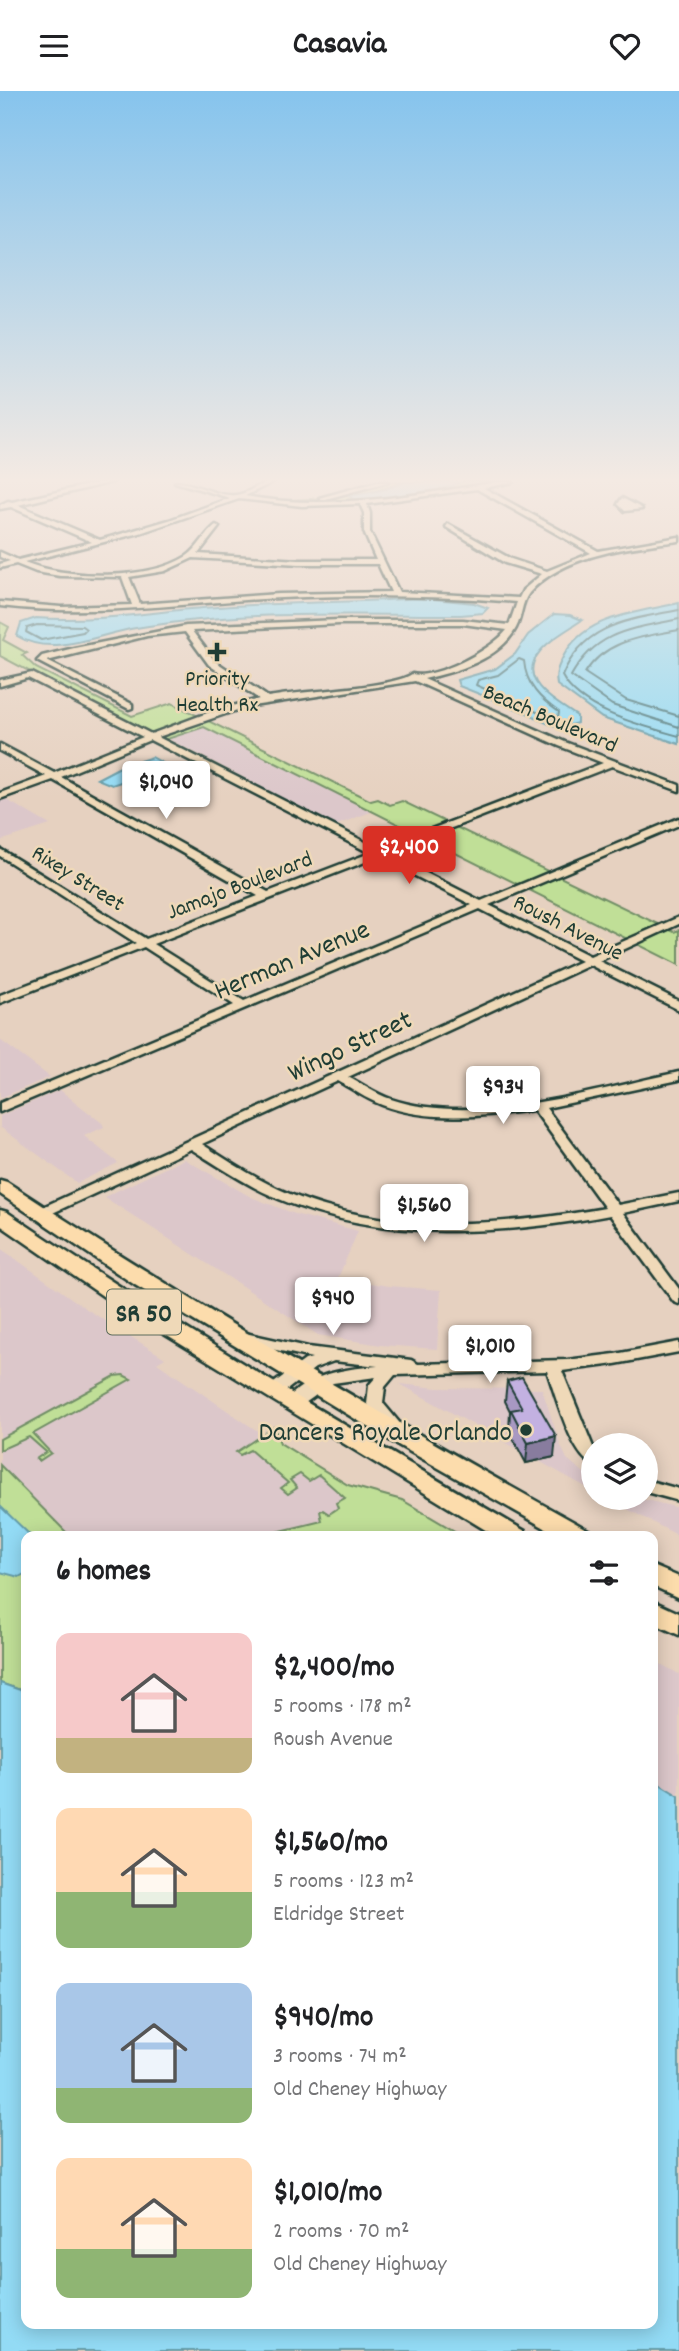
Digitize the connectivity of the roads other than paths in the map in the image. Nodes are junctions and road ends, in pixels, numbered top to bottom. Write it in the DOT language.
graph roads {
  1 [pos="129,587"];
  2 [pos="392,587"];
  3 [pos="532,587"];
  4 [pos="394,592"];
  5 [pos="521,600"];
  6 [pos="0,604"];
  7 [pos="136,607"];
  8 [pos="186,628"];
  9 [pos="512,628"];
  10 [pos="412,678"];
  11 [pos="0,683"];
  12 [pos="264,698"];
  13 [pos="129,706"];
  14 [pos="150,735"];
  15 [pos="0,747"];
  16 [pos="611,763"];
  17 [pos="53,776"];
  18 [pos="679,787"];
  19 [pos="0,794"];
  20 [pos="679,821"];
  21 [pos="0,852"];
  22 [pos="379,852"];
  23 [pos="267,896"];
  24 [pos="481,905"];
  25 [pos="679,920"];
  26 [pos="144,943"];
  27 [pos="590,960"];
  28 [pos="0,987"];
  29 [pos="5,997"];
  30 [pos="243,1005"];
  31 [pos="679,1006"];
  32 [pos="337,1076"];
  33 [pos="679,1076"];
  34 [pos="537,1105"];
  35 [pos="0,1108"];
  36 [pos="191,1143"];
  37 [pos="0,1186"];
  38 [pos="679,1197"];
  39 [pos="613,1211"];
  40 [pos="39,1214"];
  41 [pos="0,1216"];
  42 [pos="679,1299"];
  43 [pos="233,1335"];
  44 [pos="679,1347"];
  45 [pos="332,1355"];
  46 [pos="553,1366"];
  47 [pos="426,1367"];
  48 [pos="298,1373"];
  49 [pos="389,1373"];
  50 [pos="317,1385"];
  51 [pos="283,1398"];
  52 [pos="406,1439"];
  53 [pos="581,1441"];
  54 [pos="658,1489"];
  55 [pos="679,1495"];
  56 [pos="507,1531"];
  57 [pos="571,1531"];
  58 [pos="658,1578"];
  59 [pos="679,1588"];
  60 [pos="658,1614"];
  61 [pos="679,1625"];
  1 -- 7 [label="street"];
  2 -- 4 [label="street"];
  3 -- 5 [label="street"];
  4 -- 5 [label="street"];
  4 -- 7 [label="street"];
  5 -- 9 [label="street"];
  6 -- 7 [label="street"];
  8 -- 9 [label="street"];
  8 -- 12 [label="street"];
  8 -- 13 [label="street"];
  9 -- 10 [label="street"];
  10 -- 12 [label="street"];
  10 -- 16 [label="street, Beach Boulevard"];
  11 -- 14 [label="street, Roush Avenue"];
  12 -- 14 [label="street"];
  14 -- 17 [label="street"];
  14 -- 22 [label="street, Roush Avenue"];
  15 -- 17 [label="street"];
  16 -- 18 [label="street, Beach Boulevard"];
  16 -- 22 [label="street, Jamajo Boulevard"];
  17 -- 19 [label="street"];
  17 -- 23 [label="street"];
  20 -- 24 [label="street, Herman Avenue"];
  21 -- 26 [label="street, Rixey Street"];
  22 -- 23 [label="street, Jamajo Boulevard"];
  22 -- 24 [label="street, Roush Avenue"];
  23 -- 26 [label="street, Jamajo Boulevard"];
  24 -- 27 [label="street, Roush Avenue"];
  24 -- 30 [label="street, Herman Avenue"];
  25 -- 27 [label="street, Wingo Street"];
  26 -- 29 [label="street, Jamajo Boulevard"];
  26 -- 30 [label="street, Rixey Street"];
  27 -- 31 [label="street, Roush Avenue"];
  27 -- 32 [label="street, Wingo Street"];
  28 -- 29 [label="street"];
  30 -- 35 [label="street, Herman Avenue"];
  32 -- 34 [label="street"];
  32 -- 36 [label="street, Wingo Street"];
  33 -- 34 [label="street"];
  34 -- 39 [label="street"];
  36 -- 39 [label="street"];
  36 -- 40 [label="street, Wingo Street"];
  37 -- 40 [label="highway, SR 50"];
  38 -- 39 [label="street"];
  39 -- 42 [label="street"];
  40 -- 43 [label="highway, SR 50"];
  41 -- 51 [label="highway, SR 50"];
  43 -- 45 [label="street"];
  43 -- 48 [label="highway, SR 50"];
  44 -- 46 [label="street"];
  45 -- 47 [label="street"];
  45 -- 48 [label="street"];
  46 -- 47 [label="street"];
  46 -- 53 [label="street"];
  47 -- 49 [label="street"];
  48 -- 50 [label="highway, SR 50"];
  48 -- 51 [label="street"];
  49 -- 50 [label="street"];
  49 -- 52 [label="street"];
  50 -- 51 [label="street"];
  50 -- 52 [label="highway, SR 50"];
  51 -- 56 [label="highway, SR 50"];
  52 -- 57 [label="highway, SR 50"];
  54 -- 55 [label="street"];
  58 -- 59 [label="highway"];
  60 -- 61 [label="highway"];
}
